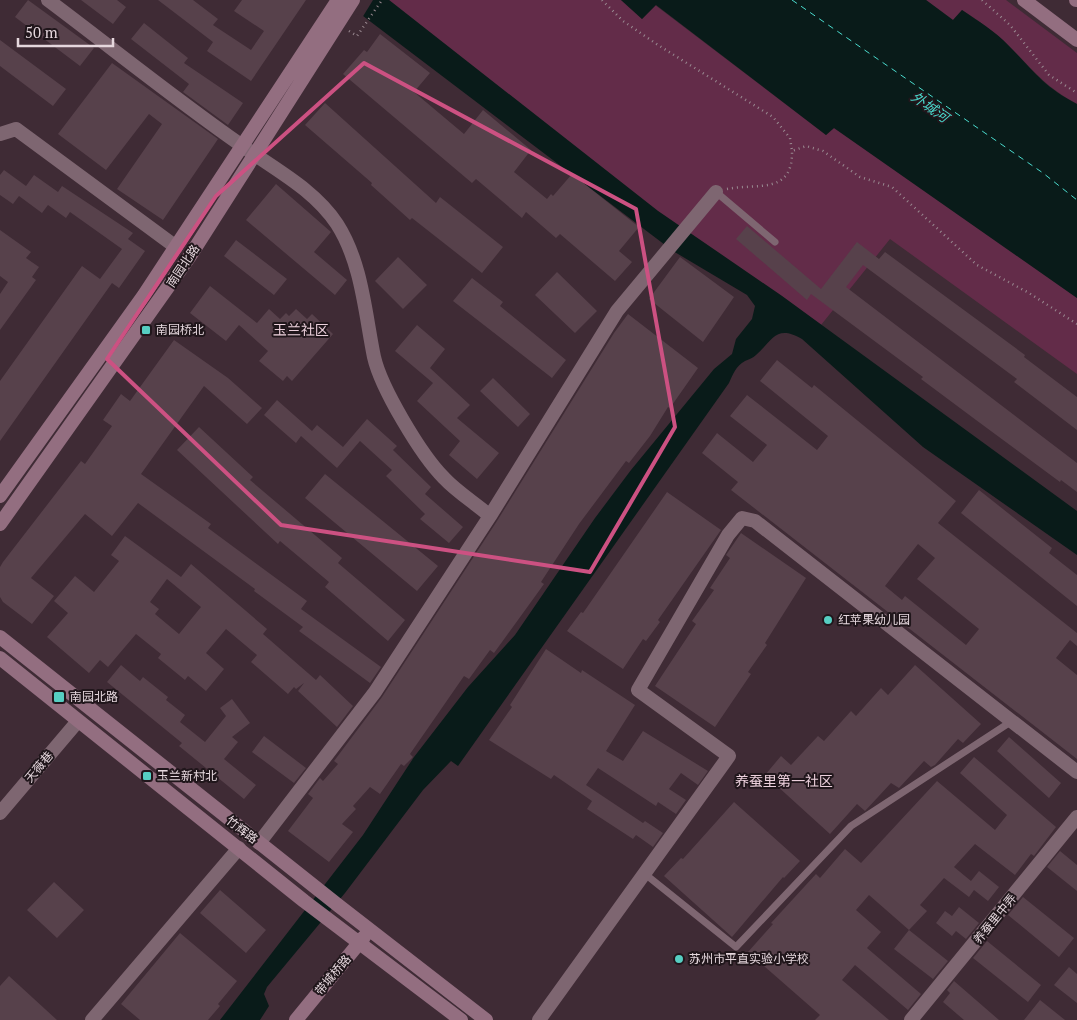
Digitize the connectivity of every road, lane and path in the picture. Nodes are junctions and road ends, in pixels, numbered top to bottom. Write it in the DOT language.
graph roads {
  1 [pos="48,0"];
  2 [pos="338,0"];
  3 [pos="353,0"];
  4 [pos="382,0"];
  5 [pos="602,0"];
  6 [pos="982,0"];
  7 [pos="1024,0"];
  8 [pos="332,21"];
  9 [pos="364,26"];
  10 [pos="1077,40"];
  11 [pos="1077,93"];
  12 [pos="0,134"];
  13 [pos="242,146"];
  14 [pos="792,151"];
  15 [pos="255,155"];
  16 [pos="716,192"];
  17 [pos="775,242"];
  18 [pos="176,247"];
  19 [pos="1077,324"];
  20 [pos="0,496"];
  21 [pos="490,516"];
  22 [pos="0,524"];
  23 [pos="0,637"];
  24 [pos="0,658"];
  25 [pos="78,721"];
  26 [pos="1012,721"];
  27 [pos="1077,772"];
  28 [pos="0,813"];
  29 [pos="1077,817"];
  30 [pos="259,843"];
  31 [pos="239,848"];
  32 [pos="644,874"];
  33 [pos="373,933"];
  34 [pos="364,945"];
  35 [pos="92,1020"];
  36 [pos="296,1020"];
  37 [pos="308,1020"];
  38 [pos="462,1020"];
  39 [pos="486,1020"];
  40 [pos="539,1020"];
  41 [pos="911,1020"];
  1 -- 13 [label="street"];
  2 -- 8 [label="main road, 南园北路"];
  3 -- 8 [label="main road, 南园北路"];
  4 -- 9 [label="path"];
  5 -- 14 [label="path"];
  6 -- 11 [label="path"];
  7 -- 10 [label="main road"];
  8 -- 13 [label="main road, 南园北路"];
  8 -- 15 [label="main road, 南园北路"];
  12 -- 18 [label="street"];
  13 -- 15 [label="street"];
  13 -- 18 [label="main road, 南园北路"];
  14 -- 16 [label="path"];
  14 -- 19 [label="path"];
  15 -- 21 [label="street"];
  15 -- 22 [label="main road, 南园北路"];
  16 -- 17 [label="lane"];
  16 -- 21 [label="street"];
  18 -- 20 [label="main road, 南园北路"];
  21 -- 30 [label="street"];
  23 -- 30 [label="main road, 竹辉路"];
  24 -- 25 [label="main road, 竹辉路"];
  25 -- 28 [label="street, 天薇巷"];
  25 -- 31 [label="main road, 竹辉路"];
  26 -- 27 [label="street"];
  26 -- 32 [label="lane"];
  26 -- 32 [label="street"];
  29 -- 41 [label="street, 养蚕里中弄"];
  30 -- 33 [label="main road, 竹辉路"];
  31 -- 34 [label="main road, 竹辉路"];
  31 -- 35 [label="street"];
  32 -- 40 [label="street"];
  33 -- 34 [label="main road, 带城桥路"];
  33 -- 39 [label="main road, 竹辉路"];
  34 -- 36 [label="main road, 带城桥路"];
  34 -- 37 [label="main road, 带城桥路"];
  34 -- 38 [label="main road, 竹辉路"];
}
